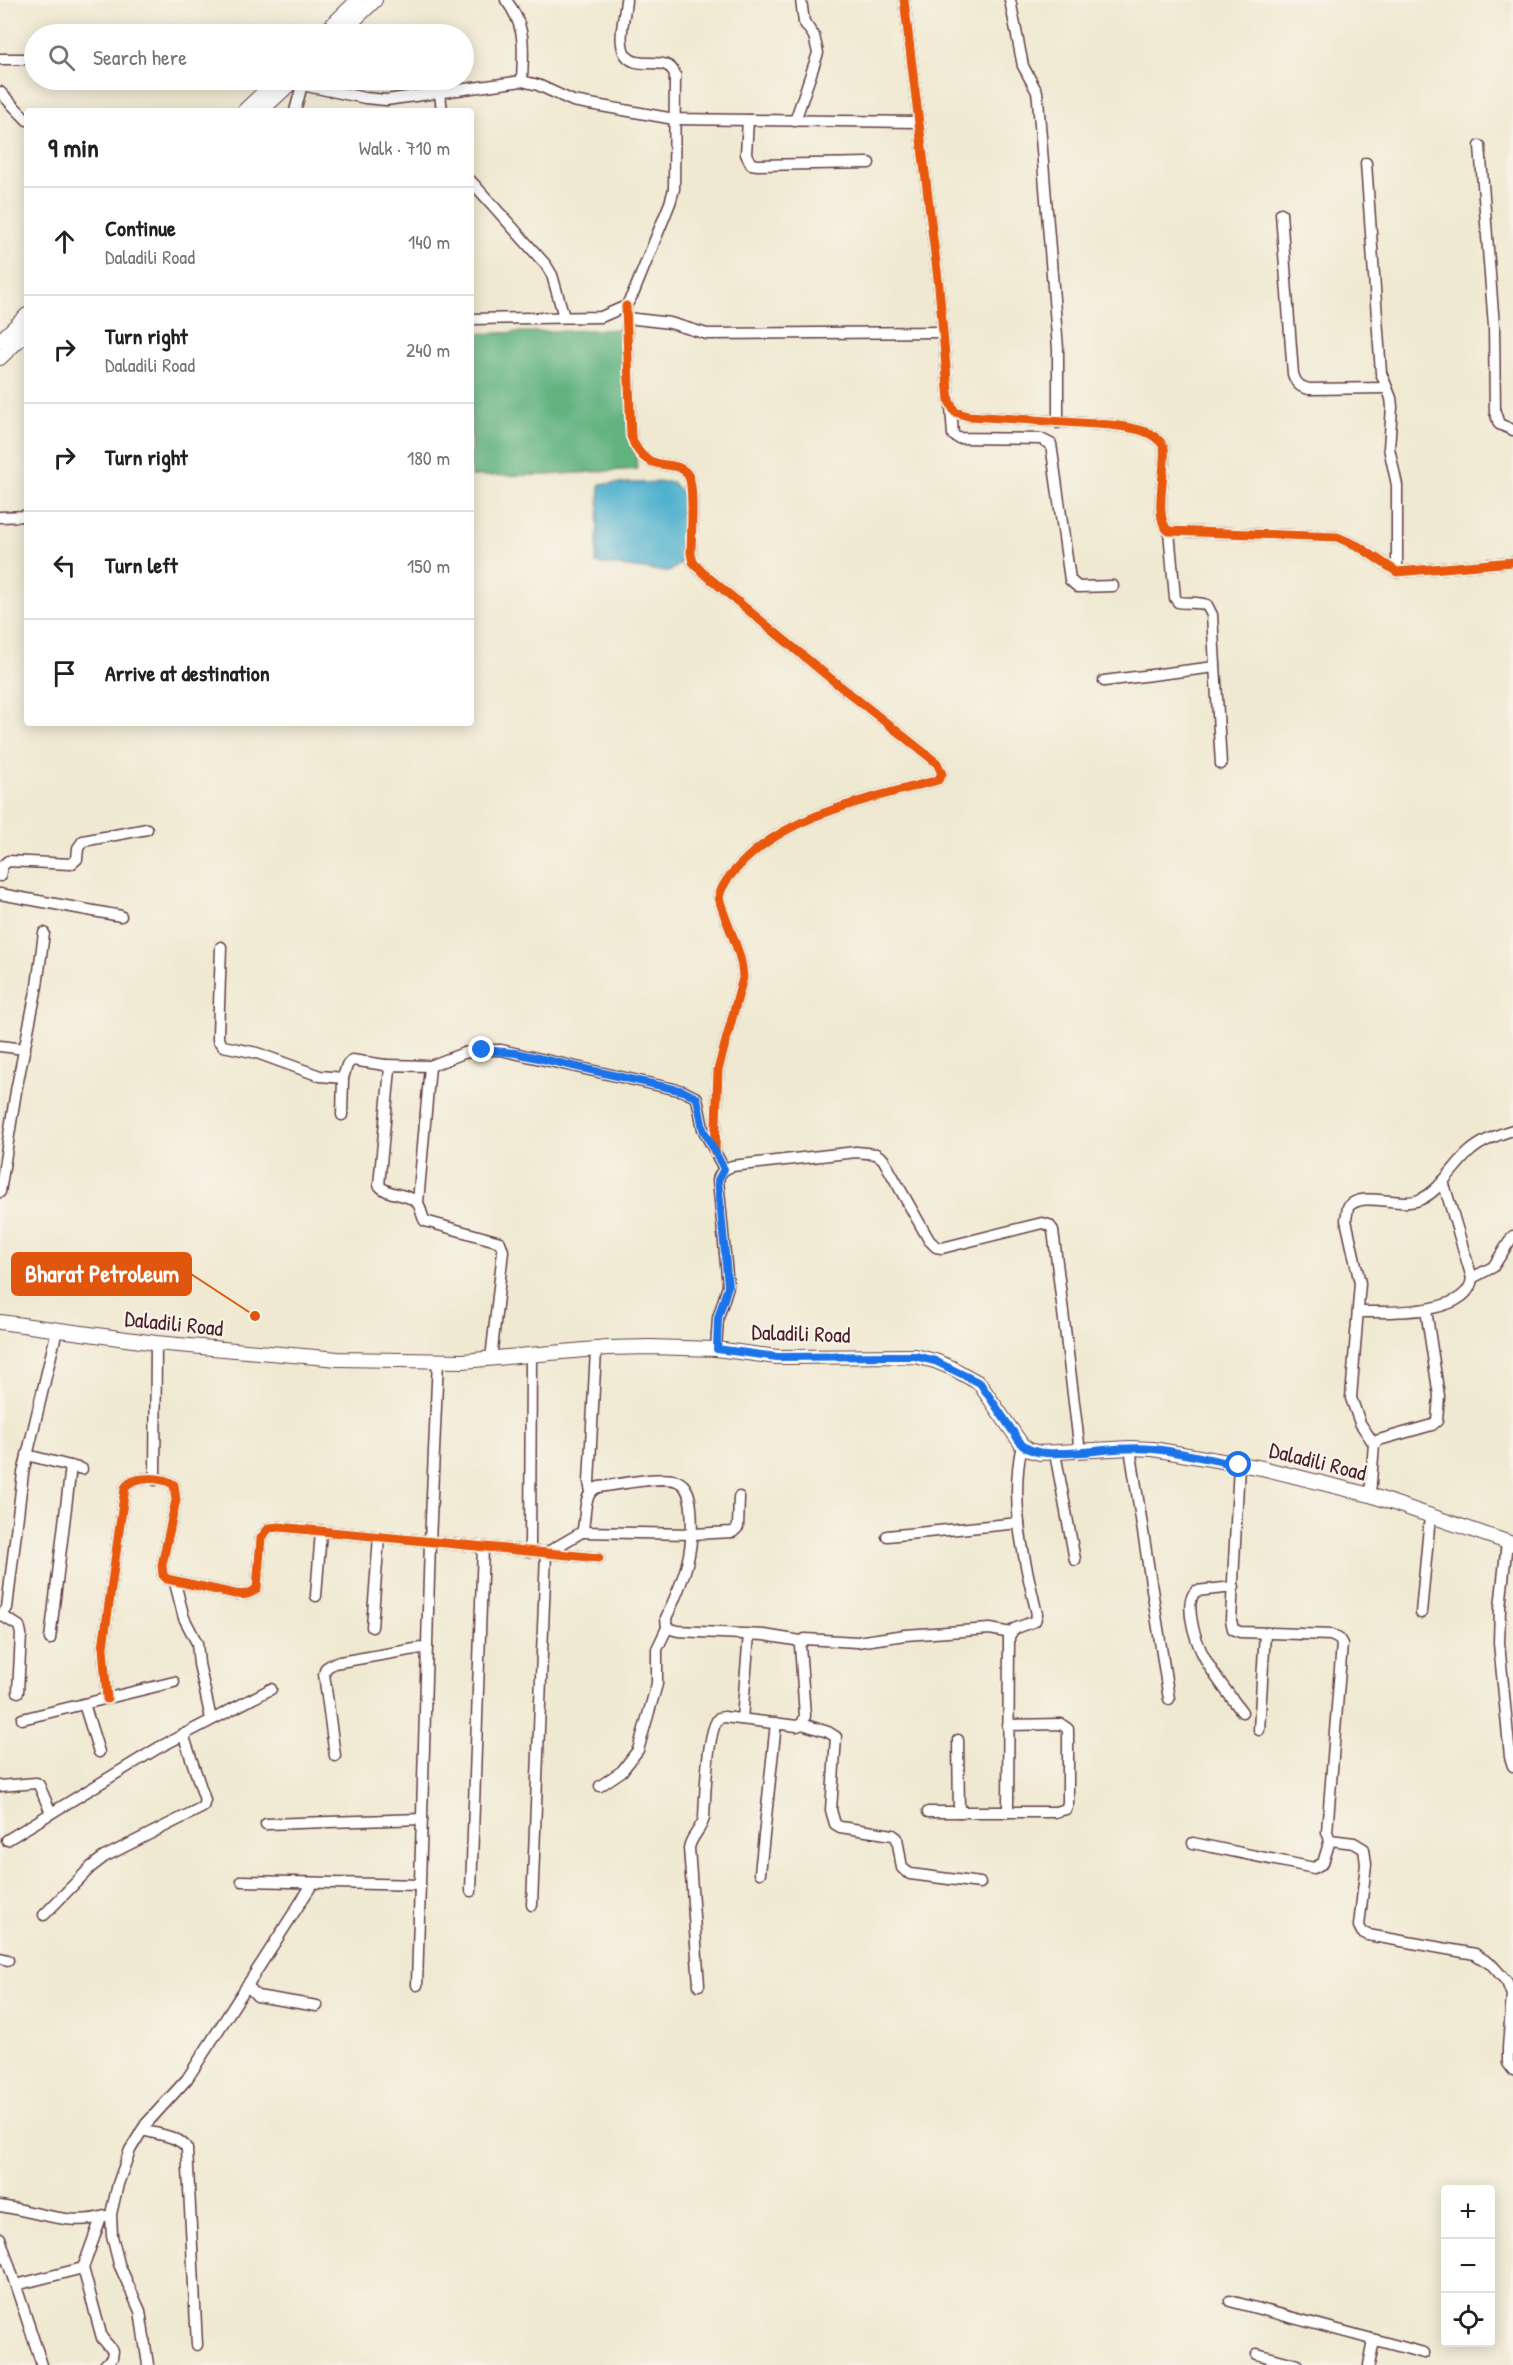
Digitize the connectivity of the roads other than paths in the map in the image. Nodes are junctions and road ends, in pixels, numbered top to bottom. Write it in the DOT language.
graph roads {
  1 [pos="358,0"];
  2 [pos="375,0"];
  3 [pos="506,0"];
  4 [pos="626,0"];
  5 [pos="801,0"];
  6 [pos="904,0"];
  7 [pos="1010,0"];
  8 [pos="333,24"];
  9 [pos="350,24"];
  10 [pos="0,59"];
  11 [pos="24,59"];
  12 [pos="522,81"];
  13 [pos="474,88"];
  14 [pos="266,90"];
  15 [pos="285,90"];
  16 [pos="295,90"];
  17 [pos="332,90"];
  18 [pos="462,90"];
  19 [pos="0,92"];
  20 [pos="440,94"];
  21 [pos="247,108"];
  22 [pos="264,108"];
  23 [pos="295,108"];
  24 [pos="442,108"];
  25 [pos="24,117"];
  26 [pos="674,119"];
  27 [pos="748,120"];
  28 [pos="795,120"];
  29 [pos="919,122"];
  30 [pos="1480,146"];
  31 [pos="869,163"];
  32 [pos="1366,163"];
  33 [pos="474,184"];
  34 [pos="1281,213"];
  35 [pos="626,306"];
  36 [pos="564,317"];
  37 [pos="24,318"];
  38 [pos="627,318"];
  39 [pos="474,319"];
  40 [pos="943,332"];
  41 [pos="24,335"];
  42 [pos="0,341"];
  43 [pos="0,358"];
  44 [pos="1387,388"];
  45 [pos="951,407"];
  46 [pos="1058,423"];
  47 [pos="1513,430"];
  48 [pos="24,516"];
  49 [pos="0,517"];
  50 [pos="1169,531"];
  51 [pos="1513,562"];
  52 [pos="1397,572"];
  53 [pos="1113,586"];
  54 [pos="1215,667"];
  55 [pos="1104,681"];
  56 [pos="1221,764"];
  57 [pos="147,828"];
  58 [pos="0,876"];
  59 [pos="0,894"];
  60 [pos="121,916"];
  61 [pos="44,933"];
  62 [pos="221,947"];
  63 [pos="0,1046"];
  64 [pos="25,1049"];
  65 [pos="384,1065"];
  66 [pos="430,1066"];
  67 [pos="343,1078"];
  68 [pos="342,1115"];
  69 [pos="1513,1130"];
  70 [pos="715,1152"];
  71 [pos="724,1169"];
  72 [pos="1443,1181"];
  73 [pos="0,1192"];
  74 [pos="418,1203"];
  75 [pos="1513,1236"];
  76 [pos="1472,1278"];
  77 [pos="1426,1310"];
  78 [pos="1359,1312"];
  79 [pos="0,1322"];
  80 [pos="57,1330"];
  81 [pos="156,1343"];
  82 [pos="717,1349"];
  83 [pos="596,1350"];
  84 [pos="531,1356"];
  85 [pos="491,1359"];
  86 [pos="438,1360"];
  87 [pos="1374,1444"];
  88 [pos="1022,1445"];
  89 [pos="1130,1448"];
  90 [pos="1080,1452"];
  91 [pos="1055,1453"];
  92 [pos="27,1455"];
  93 [pos="1239,1465"];
  94 [pos="155,1480"];
  95 [pos="591,1492"];
  96 [pos="1370,1495"];
  97 [pos="739,1497"];
  98 [pos="1431,1516"];
  99 [pos="1019,1523"];
  100 [pos="321,1531"];
  101 [pos="582,1532"];
  102 [pos="692,1534"];
  103 [pos="887,1536"];
  104 [pos="379,1537"];
  105 [pos="430,1542"];
  106 [pos="1510,1543"];
  107 [pos="483,1547"];
  108 [pos="530,1552"];
  109 [pos="546,1553"];
  110 [pos="599,1558"];
  111 [pos="1075,1560"];
  112 [pos="175,1583"];
  113 [pos="1234,1587"];
  114 [pos="316,1596"];
  115 [pos="1421,1613"];
  116 [pos="1,1615"];
  117 [pos="372,1627"];
  118 [pos="667,1628"];
  119 [pos="1011,1633"];
  120 [pos="1265,1633"];
  121 [pos="749,1634"];
  122 [pos="50,1639"];
  123 [pos="801,1641"];
  124 [pos="427,1647"];
  125 [pos="174,1682"];
  126 [pos="271,1689"];
  127 [pos="18,1692"];
  128 [pos="107,1699"];
  129 [pos="1169,1699"];
  130 [pos="84,1704"];
  131 [pos="1242,1712"];
  132 [pos="22,1719"];
  133 [pos="211,1719"];
  134 [pos="742,1719"];
  135 [pos="776,1723"];
  136 [pos="802,1724"];
  137 [pos="1008,1725"];
  138 [pos="1259,1730"];
  139 [pos="183,1734"];
  140 [pos="957,1740"];
  141 [pos="99,1752"];
  142 [pos="335,1756"];
  143 [pos="1513,1766"];
  144 [pos="0,1786"];
  145 [pos="600,1786"];
  146 [pos="928,1812"];
  147 [pos="959,1812"];
  148 [pos="1008,1812"];
  149 [pos="51,1813"];
  150 [pos="422,1819"];
  151 [pos="266,1824"];
  152 [pos="7,1840"];
  153 [pos="1330,1840"];
  154 [pos="1193,1843"];
  155 [pos="760,1873"];
  156 [pos="242,1881"];
  157 [pos="313,1882"];
  158 [pos="980,1883"];
  159 [pos="420,1885"];
  160 [pos="471,1891"];
  161 [pos="532,1905"];
  162 [pos="44,1915"];
  163 [pos="247,1985"];
  164 [pos="417,1985"];
  165 [pos="699,1985"];
  166 [pos="317,2006"];
  167 [pos="1513,2070"];
  168 [pos="142,2130"];
  169 [pos="0,2206"];
  170 [pos="106,2216"];
  171 [pos="0,2238"];
  172 [pos="83,2268"];
  173 [pos="16,2285"];
  174 [pos="1230,2301"];
  175 [pos="1374,2340"];
  176 [pos="197,2345"];
  177 [pos="1424,2353"];
  178 [pos="1257,2354"];
  179 [pos="42,2365"];
  180 [pos="105,2365"];
  181 [pos="148,2365"];
  182 [pos="1298,2365"];
  183 [pos="1369,2365"];
  1 -- 8 [label="main road"];
  2 -- 9 [label="main road"];
  3 -- 12 [label="street"];
  4 -- 26 [label="street"];
  5 -- 28 [label="street"];
  6 -- 29 [label="street"];
  7 -- 46 [label="street"];
  10 -- 11 [label="street"];
  12 -- 13 [label="street"];
  12 -- 26 [label="street"];
  14 -- 21 [label="main road"];
  15 -- 22 [label="main road"];
  16 -- 23 [label="street"];
  17 -- 20 [label="street"];
  18 -- 20 [label="street"];
  19 -- 25 [label="street"];
  20 -- 24 [label="street"];
  26 -- 27 [label="street"];
  26 -- 35 [label="street"];
  27 -- 28 [label="street"];
  27 -- 31 [label="street"];
  28 -- 29 [label="street"];
  29 -- 40 [label="street"];
  30 -- 47 [label="street"];
  32 -- 44 [label="street"];
  33 -- 36 [label="street"];
  34 -- 44 [label="street"];
  35 -- 36 [label="street"];
  35 -- 38 [label="street"];
  36 -- 39 [label="street"];
  37 -- 42 [label="main road"];
  38 -- 40 [label="street"];
  38 -- 70 [label="street"];
  40 -- 45 [label="street"];
  41 -- 43 [label="main road"];
  44 -- 52 [label="street"];
  45 -- 46 [label="street"];
  45 -- 53 [label="street"];
  46 -- 50 [label="street"];
  48 -- 49 [label="street"];
  50 -- 52 [label="street"];
  50 -- 54 [label="street"];
  51 -- 52 [label="street"];
  54 -- 55 [label="street"];
  54 -- 56 [label="street"];
  57 -- 58 [label="street"];
  59 -- 60 [label="street"];
  61 -- 64 [label="street"];
  62 -- 67 [label="street"];
  63 -- 64 [label="street"];
  64 -- 73 [label="street"];
  65 -- 66 [label="street"];
  65 -- 67 [label="street"];
  65 -- 74 [label="street"];
  66 -- 70 [label="street"];
  66 -- 74 [label="street"];
  67 -- 68 [label="street"];
  69 -- 72 [label="street"];
  70 -- 71 [label="street"];
  71 -- 82 [label="street"];
  71 -- 90 [label="street"];
  72 -- 76 [label="street"];
  72 -- 78 [label="street"];
  74 -- 85 [label="street"];
  75 -- 76 [label="street"];
  76 -- 77 [label="street"];
  77 -- 78 [label="street"];
  77 -- 87 [label="street"];
  78 -- 87 [label="street"];
  79 -- 80 [label="main road, Daladili Road"];
  80 -- 81 [label="main road, Daladili Road"];
  80 -- 92 [label="street"];
  81 -- 86 [label="main road, Daladili Road"];
  81 -- 94 [label="street"];
  82 -- 83 [label="main road, Daladili Road"];
  82 -- 88 [label="main road, Daladili Road"];
  83 -- 84 [label="main road, Daladili Road"];
  83 -- 95 [label="street"];
  84 -- 85 [label="main road, Daladili Road"];
  84 -- 108 [label="street"];
  85 -- 86 [label="main road, Daladili Road"];
  86 -- 105 [label="street"];
  87 -- 96 [label="street"];
  88 -- 91 [label="main road, Daladili Road"];
  88 -- 99 [label="street"];
  89 -- 90 [label="main road, Daladili Road"];
  89 -- 93 [label="main road, Daladili Road"];
  89 -- 129 [label="street"];
  90 -- 91 [label="main road, Daladili Road"];
  91 -- 111 [label="street"];
  92 -- 116 [label="street"];
  92 -- 122 [label="street"];
  93 -- 96 [label="main road, Daladili Road"];
  93 -- 113 [label="street"];
  94 -- 112 [label="street"];
  94 -- 128 [label="street"];
  95 -- 101 [label="street"];
  95 -- 102 [label="street"];
  96 -- 98 [label="main road, Daladili Road"];
  97 -- 102 [label="street"];
  98 -- 106 [label="main road, Daladili Road"];
  98 -- 115 [label="street"];
  99 -- 103 [label="street"];
  99 -- 119 [label="street"];
  100 -- 104 [label="street"];
  100 -- 112 [label="street"];
  100 -- 114 [label="street"];
  101 -- 102 [label="street"];
  101 -- 109 [label="street"];
  102 -- 118 [label="street"];
  104 -- 105 [label="street"];
  104 -- 117 [label="street"];
  105 -- 107 [label="street"];
  105 -- 124 [label="street"];
  106 -- 143 [label="street"];
  107 -- 108 [label="street"];
  107 -- 160 [label="street"];
  108 -- 109 [label="street"];
  109 -- 110 [label="street"];
  109 -- 161 [label="street"];
  112 -- 133 [label="street"];
  113 -- 120 [label="street"];
  113 -- 131 [label="street"];
  116 -- 127 [label="street"];
  118 -- 121 [label="street"];
  118 -- 145 [label="street"];
  119 -- 123 [label="street"];
  119 -- 137 [label="street"];
  120 -- 138 [label="street"];
  120 -- 153 [label="street"];
  121 -- 123 [label="street"];
  121 -- 134 [label="street"];
  123 -- 136 [label="street"];
  124 -- 142 [label="street"];
  124 -- 150 [label="street"];
  125 -- 128 [label="street"];
  126 -- 133 [label="street"];
  128 -- 130 [label="street"];
  130 -- 132 [label="street"];
  130 -- 141 [label="street"];
  133 -- 139 [label="street"];
  134 -- 135 [label="street"];
  134 -- 165 [label="street"];
  135 -- 136 [label="street"];
  135 -- 155 [label="street"];
  136 -- 158 [label="street"];
  137 -- 148 [label="street"];
  137 -- 148 [label="street"];
  139 -- 149 [label="street"];
  139 -- 162 [label="street"];
  140 -- 147 [label="street"];
  144 -- 149 [label="street"];
  146 -- 147 [label="street"];
  147 -- 148 [label="street"];
  149 -- 152 [label="street"];
  150 -- 151 [label="street"];
  150 -- 159 [label="street"];
  153 -- 154 [label="street"];
  153 -- 167 [label="street"];
  156 -- 157 [label="street"];
  157 -- 159 [label="street"];
  157 -- 163 [label="street"];
  159 -- 164 [label="street"];
  163 -- 166 [label="street"];
  163 -- 168 [label="street"];
  168 -- 170 [label="street"];
  168 -- 176 [label="street"];
  169 -- 170 [label="street"];
  170 -- 172 [label="street"];
  170 -- 181 [label="street"];
  171 -- 173 [label="street"];
  172 -- 173 [label="street"];
  172 -- 180 [label="street"];
  173 -- 179 [label="street"];
  174 -- 175 [label="street"];
  175 -- 177 [label="street"];
  175 -- 183 [label="street"];
  178 -- 182 [label="street"];
}
